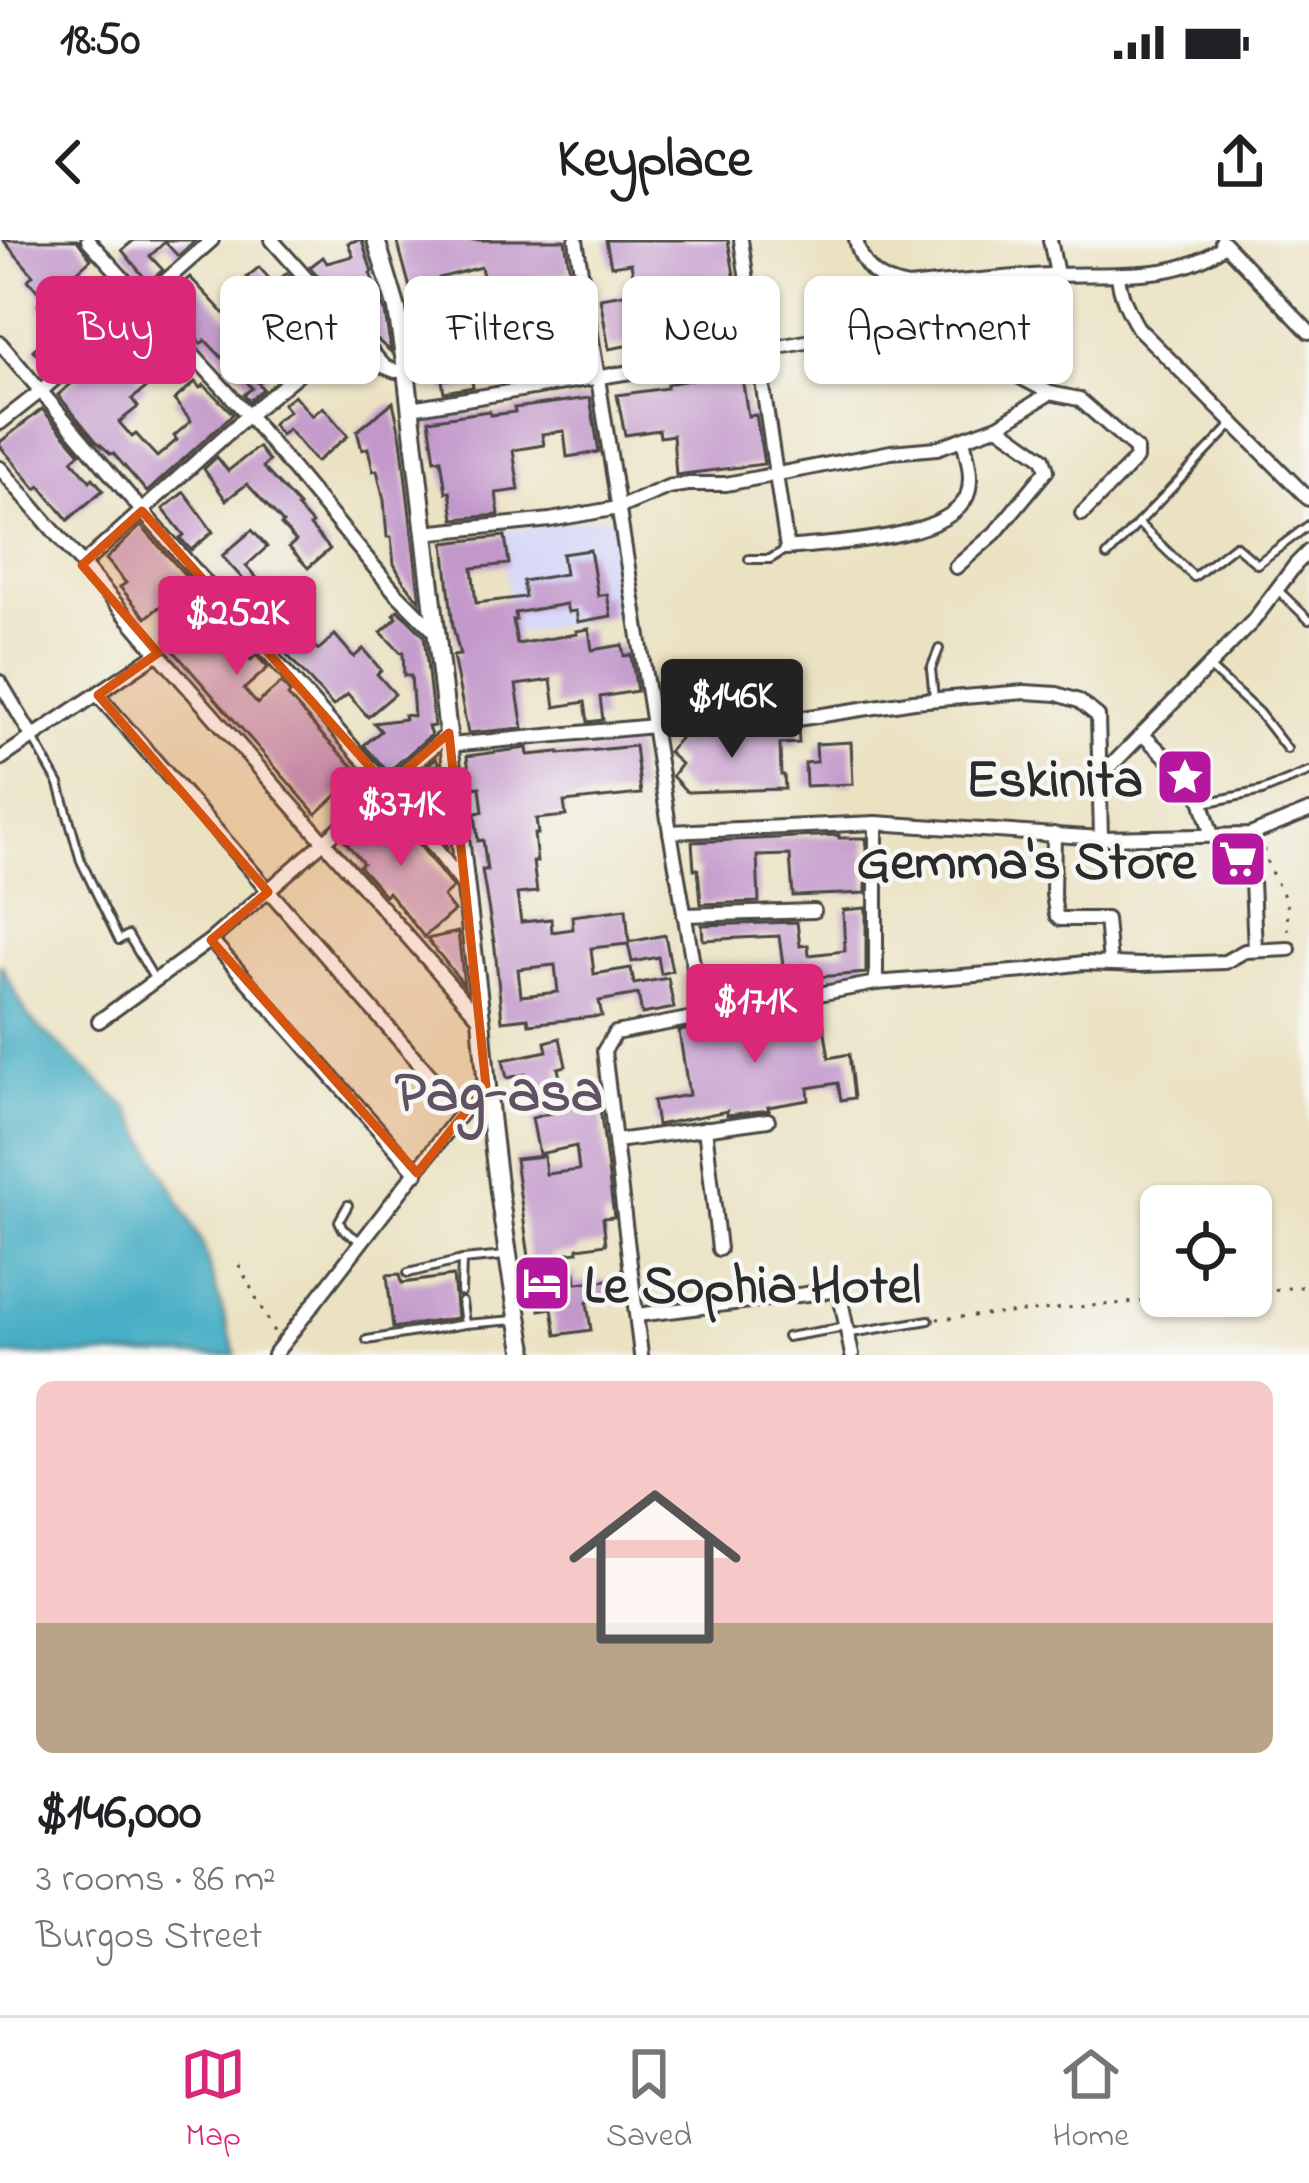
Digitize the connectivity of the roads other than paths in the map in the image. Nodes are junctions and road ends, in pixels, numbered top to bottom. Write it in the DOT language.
graph roads {
  1 [pos="88,240"];
  2 [pos="212,240"];
  3 [pos="272,240"];
  4 [pos="376,240"];
  5 [pos="576,240"];
  6 [pos="741,240"];
  7 [pos="856,240"];
  8 [pos="1050,240"];
  9 [pos="1222,243"];
  10 [pos="1057,274"];
  11 [pos="1118,275"];
  12 [pos="120,276"];
  13 [pos="171,276"];
  14 [pos="303,276"];
  15 [pos="582,276"];
  16 [pos="747,276"];
  17 [pos="875,276"];
  18 [pos="1034,276"];
  19 [pos="1309,332"];
  20 [pos="0,343"];
  21 [pos="404,356"];
  22 [pos="196,359"];
  23 [pos="622,374"];
  24 [pos="598,378"];
  25 [pos="49,384"];
  26 [pos="286,384"];
  27 [pos="408,384"];
  28 [pos="561,384"];
  29 [pos="763,384"];
  30 [pos="1033,384"];
  31 [pos="41,391"];
  32 [pos="1050,393"];
  33 [pos="411,408"];
  34 [pos="248,415"];
  35 [pos="0,423"];
  36 [pos="1234,424"];
  37 [pos="998,426"];
  38 [pos="963,439"];
  39 [pos="0,468"];
  40 [pos="776,473"];
  41 [pos="1309,500"];
  42 [pos="617,508"];
  43 [pos="142,511"];
  44 [pos="1082,514"];
  45 [pos="1138,524"];
  46 [pos="1309,525"];
  47 [pos="424,533"];
  48 [pos="787,548"];
  49 [pos="1309,550"];
  50 [pos="1107,556"];
  51 [pos="749,559"];
  52 [pos="82,566"];
  53 [pos="956,567"];
  54 [pos="1276,589"];
  55 [pos="1309,620"];
  56 [pos="436,633"];
  57 [pos="939,649"];
  58 [pos="158,653"];
  59 [pos="1209,667"];
  60 [pos="0,682"];
  61 [pos="98,695"];
  62 [pos="934,699"];
  63 [pos="654,726"];
  64 [pos="1143,735"];
  65 [pos="33,738"];
  66 [pos="449,739"];
  67 [pos="1287,749"];
  68 [pos="0,760"];
  69 [pos="1309,772"];
  70 [pos="1099,778"];
  71 [pos="387,786"];
  72 [pos="1202,803"];
  73 [pos="1309,811"];
  74 [pos="876,823"];
  75 [pos="670,832"];
  76 [pos="1054,834"];
  77 [pos="1255,834"];
  78 [pos="1212,836"];
  79 [pos="1101,838"];
  80 [pos="324,839"];
  81 [pos="466,889"];
  82 [pos="268,892"];
  83 [pos="814,911"];
  84 [pos="685,915"];
  85 [pos="211,940"];
  86 [pos="1255,950"];
  87 [pos="1289,950"];
  88 [pos="1110,963"];
  89 [pos="155,980"];
  90 [pos="876,983"];
  91 [pos="702,1015"];
  92 [pos="481,1019"];
  93 [pos="99,1021"];
  94 [pos="486,1086"];
  95 [pos="462,1112"];
  96 [pos="768,1120"];
  97 [pos="705,1128"];
  98 [pos="616,1142"];
  99 [pos="417,1173"];
  100 [pos="348,1205"];
  101 [pos="362,1244"];
  102 [pos="719,1249"];
  103 [pos="509,1256"];
  104 [pos="463,1260"];
  105 [pos="409,1274"];
  106 [pos="637,1315"];
  107 [pos="518,1320"];
  108 [pos="929,1320"];
  109 [pos="466,1324"];
  110 [pos="847,1331"];
  111 [pos="787,1337"];
  112 [pos="367,1340"];
  113 [pos="274,1355"];
  114 [pos="525,1355"];
  115 [pos="641,1355"];
  116 [pos="852,1355"];
  1 -- 12 [label="street"];
  2 -- 13 [label="street"];
  3 -- 14 [label="street"];
  4 -- 21 [label="main road"];
  5 -- 15 [label="street"];
  6 -- 16 [label="street"];
  7 -- 17 [label="street"];
  8 -- 10 [label="street"];
  9 -- 11 [label="street"];
  9 -- 19 [label="street"];
  10 -- 11 [label="street"];
  10 -- 18 [label="street"];
  11 -- 36 [label="street"];
  20 -- 31 [label="street"];
  22 -- 34 [label="street"];
  23 -- 24 [label="street"];
  24 -- 42 [label="street"];
  25 -- 31 [label="street"];
  26 -- 34 [label="street"];
  27 -- 33 [label="main road"];
  28 -- 33 [label="street"];
  29 -- 40 [label="street"];
  30 -- 32 [label="street"];
  31 -- 35 [label="street"];
  31 -- 43 [label="street"];
  32 -- 37 [label="street"];
  32 -- 44 [label="street"];
  33 -- 47 [label="main road"];
  34 -- 43 [label="street"];
  34 -- 56 [label="street"];
  36 -- 41 [label="street"];
  36 -- 45 [label="lane"];
  37 -- 38 [label="street"];
  37 -- 53 [label="street"];
  38 -- 40 [label="street"];
  38 -- 48 [label="street"];
  39 -- 52 [label="street"];
  40 -- 42 [label="street"];
  40 -- 48 [label="street"];
  42 -- 47 [label="street"];
  42 -- 63 [label="street"];
  43 -- 52 [label="street"];
  43 -- 71 [label="street"];
  45 -- 46 [label="lane"];
  45 -- 50 [label="lane"];
  47 -- 56 [label="main road"];
  48 -- 51 [label="lane"];
  49 -- 54 [label="street"];
  52 -- 58 [label="street"];
  54 -- 55 [label="lane"];
  54 -- 59 [label="street"];
  56 -- 66 [label="main road"];
  57 -- 62 [label="lane"];
  58 -- 61 [label="street"];
  58 -- 80 [label="street"];
  59 -- 64 [label="street"];
  59 -- 67 [label="lane"];
  60 -- 65 [label="street"];
  61 -- 65 [label="street"];
  61 -- 82 [label="street"];
  62 -- 63 [label="street"];
  62 -- 70 [label="street"];
  63 -- 66 [label="street"];
  63 -- 75 [label="street"];
  64 -- 70 [label="street"];
  64 -- 72 [label="street"];
  65 -- 68 [label="street"];
  65 -- 89 [label="lane"];
  66 -- 71 [label="street"];
  66 -- 81 [label="main road"];
  69 -- 72 [label="lane"];
  70 -- 79 [label="street"];
  71 -- 80 [label="street"];
  71 -- 81 [label="street"];
  72 -- 78 [label="street"];
  73 -- 77 [label="street"];
  74 -- 75 [label="street"];
  74 -- 76 [label="street"];
  74 -- 90 [label="street"];
  75 -- 84 [label="street"];
  76 -- 79 [label="street"];
  76 -- 88 [label="street"];
  77 -- 78 [label="street"];
  77 -- 86 [label="street"];
  78 -- 79 [label="street"];
  80 -- 82 [label="street"];
  80 -- 92 [label="street"];
  81 -- 92 [label="main road"];
  82 -- 85 [label="street"];
  82 -- 95 [label="street"];
  83 -- 84 [label="street"];
  84 -- 91 [label="street"];
  85 -- 89 [label="street"];
  85 -- 99 [label="street"];
  86 -- 87 [label="street"];
  86 -- 88 [label="street"];
  88 -- 90 [label="street"];
  89 -- 93 [label="street"];
  90 -- 91 [label="street"];
  91 -- 98 [label="street"];
  92 -- 94 [label="main road"];
  94 -- 95 [label="street"];
  94 -- 103 [label="main road"];
  95 -- 99 [label="street"];
  96 -- 97 [label="street"];
  97 -- 98 [label="street"];
  97 -- 102 [label="street"];
  98 -- 106 [label="street"];
  99 -- 101 [label="street"];
  100 -- 101 [label="lane"];
  101 -- 113 [label="street"];
  103 -- 104 [label="lane"];
  103 -- 107 [label="main road"];
  104 -- 105 [label="lane"];
  104 -- 109 [label="lane"];
  106 -- 110 [label="street"];
  106 -- 115 [label="street"];
  107 -- 109 [label="lane"];
  107 -- 114 [label="main road"];
  108 -- 110 [label="lane"];
  109 -- 112 [label="lane"];
  110 -- 111 [label="lane"];
  110 -- 116 [label="street"];
}
